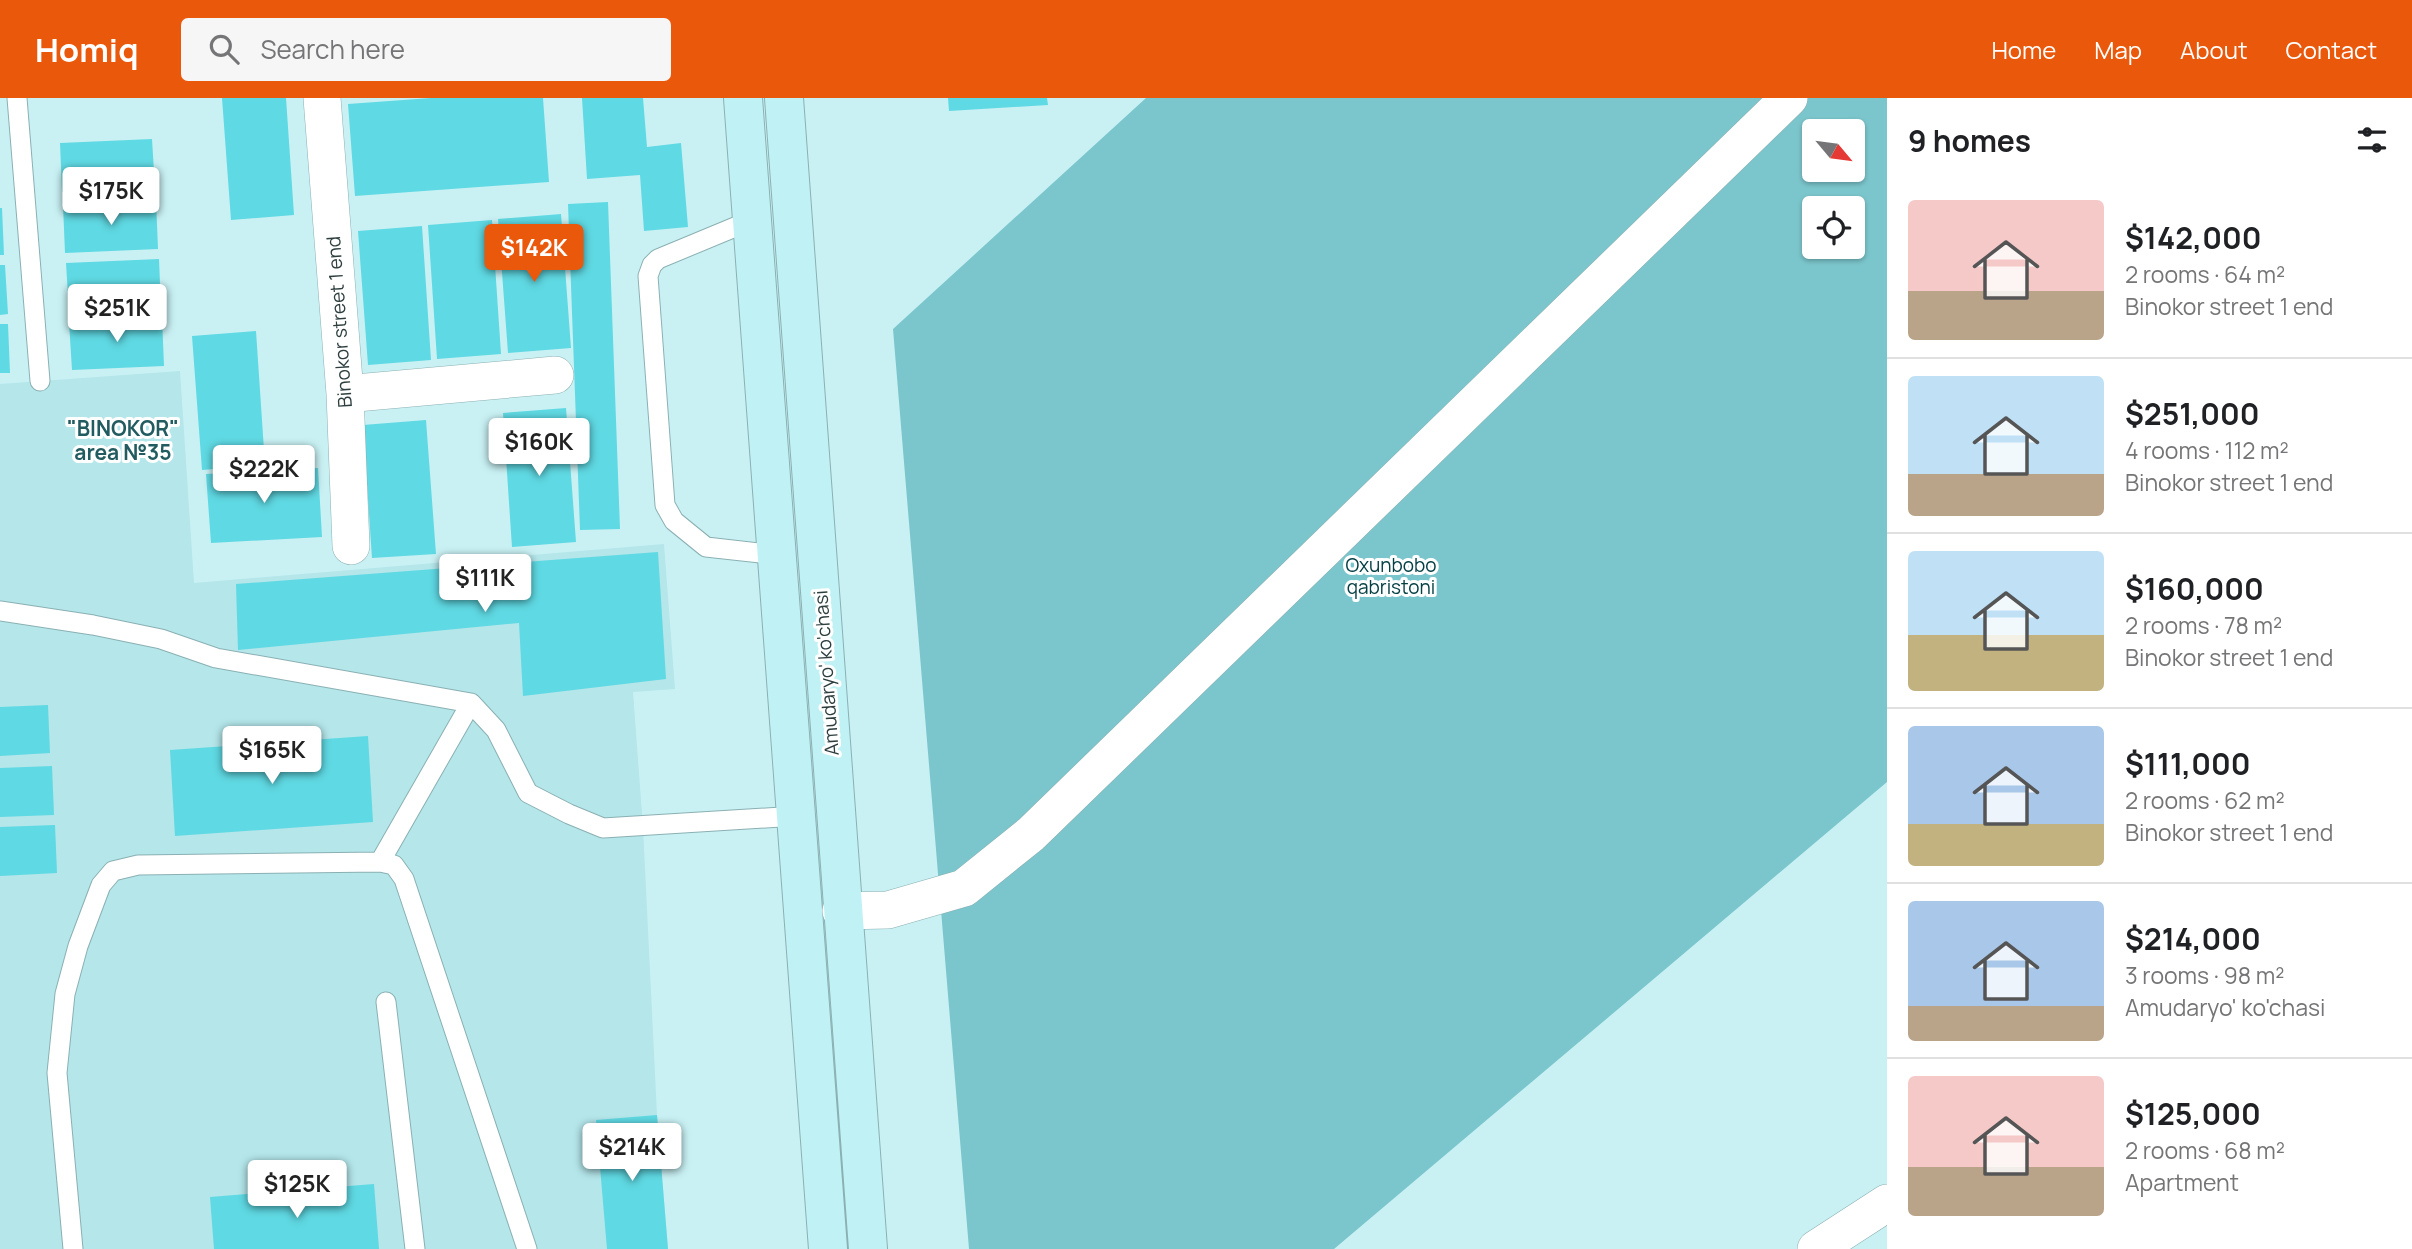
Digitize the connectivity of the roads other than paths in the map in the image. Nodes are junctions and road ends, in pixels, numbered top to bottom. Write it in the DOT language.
graph roads {
  1 [pos="17,98"];
  2 [pos="322,98"];
  3 [pos="743,98"];
  4 [pos="784,98"];
  5 [pos="1789,98"];
  6 [pos="752,220"];
  7 [pos="555,374"];
  8 [pos="40,381"];
  9 [pos="345,394"];
  10 [pos="351,546"];
  11 [pos="777,555"];
  12 [pos="0,611"];
  13 [pos="471,703"];
  14 [pos="797,816"];
  15 [pos="380,862"];
  16 [pos="841,911"];
  17 [pos="386,1002"];
  18 [pos="1887,1203"];
  19 [pos="73,1249"];
  20 [pos="415,1249"];
  21 [pos="527,1249"];
  22 [pos="828,1249"];
  23 [pos="868,1249"];
  24 [pos="1816,1249"];
  1 -- 8 [label="lane"];
  2 -- 9 [label="street, Binokor street 1 end"];
  3 -- 6 [label="street"];
  4 -- 16 [label="street, Amudaryo' ko'chasi"];
  5 -- 16 [label="street"];
  6 -- 11 [label="street"];
  6 -- 11 [label="lane"];
  7 -- 9 [label="street"];
  9 -- 10 [label="street, Binokor street 1 end"];
  11 -- 14 [label="street"];
  12 -- 13 [label="lane"];
  13 -- 14 [label="lane"];
  13 -- 15 [label="lane"];
  14 -- 22 [label="street"];
  15 -- 19 [label="lane"];
  15 -- 21 [label="lane"];
  16 -- 23 [label="street, Amudaryo' ko'chasi"];
  17 -- 20 [label="lane"];
  18 -- 24 [label="street"];
}
